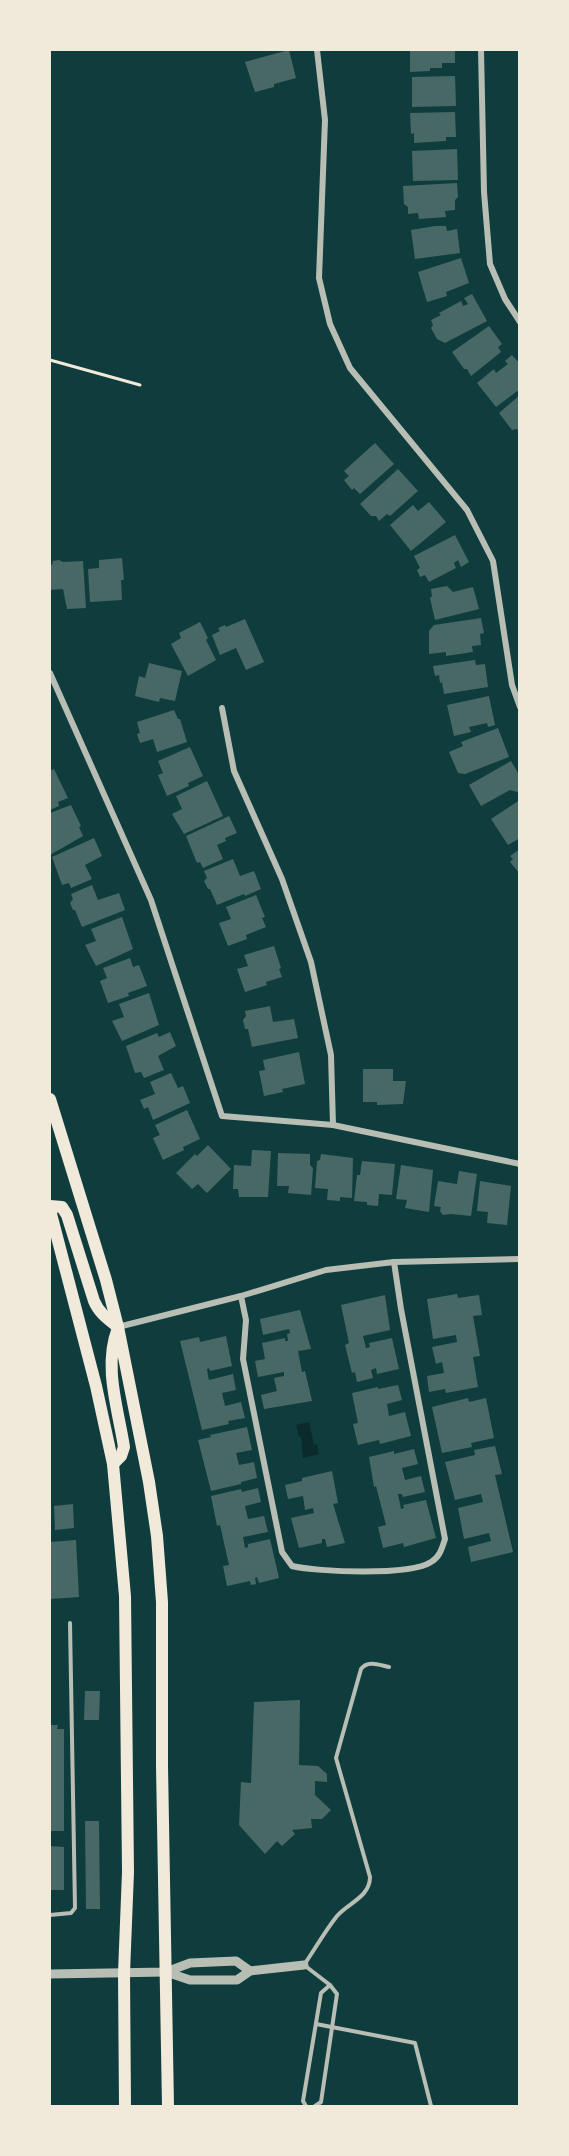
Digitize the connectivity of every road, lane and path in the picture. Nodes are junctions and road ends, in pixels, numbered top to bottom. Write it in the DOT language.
graph roads {
  1 [pos="317,50"];
  2 [pos="481,50"];
  3 [pos="519,322"];
  4 [pos="50,360"];
  5 [pos="140,385"];
  6 [pos="50,673"];
  7 [pos="519,707"];
  8 [pos="222,708"];
  9 [pos="50,1099"];
  10 [pos="333,1125"];
  11 [pos="519,1164"];
  12 [pos="50,1208"];
  13 [pos="519,1259"];
  14 [pos="394,1262"];
  15 [pos="241,1296"];
  16 [pos="118,1327"];
  17 [pos="113,1464"];
  18 [pos="70,1623"];
  19 [pos="389,1667"];
  20 [pos="50,1915"];
  21 [pos="304,1965"];
  22 [pos="250,1971"];
  23 [pos="166,1972"];
  24 [pos="124,1973"];
  25 [pos="50,1974"];
  26 [pos="330,1985"];
  27 [pos="316,2024"];
  28 [pos="333,2027"];
  29 [pos="125,2106"];
  30 [pos="168,2106"];
  31 [pos="306,2106"];
  32 [pos="315,2106"];
  33 [pos="431,2106"];
  1 -- 7 [label="street"];
  2 -- 3 [label="street"];
  4 -- 5 [label="path"];
  6 -- 10 [label="street"];
  8 -- 10 [label="street"];
  9 -- 16 [label="main road"];
  10 -- 11 [label="street"];
  12 -- 16 [label="main road"];
  12 -- 17 [label="main road"];
  13 -- 14 [label="street"];
  14 -- 15 [label="street"];
  14 -- 15 [label="street"];
  15 -- 16 [label="street"];
  16 -- 17 [label="main road"];
  16 -- 23 [label="main road"];
  17 -- 24 [label="main road"];
  18 -- 20 [label="lane"];
  19 -- 21 [label="lane"];
  21 -- 22 [label="street"];
  21 -- 26 [label="lane"];
  22 -- 23 [label="street"];
  22 -- 23 [label="street"];
  23 -- 24 [label="street"];
  23 -- 30 [label="main road"];
  24 -- 25 [label="street"];
  24 -- 29 [label="main road"];
  26 -- 27 [label="lane"];
  26 -- 28 [label="lane"];
  27 -- 28 [label="lane"];
  27 -- 31 [label="lane"];
  28 -- 32 [label="lane"];
  28 -- 33 [label="lane"];
}
